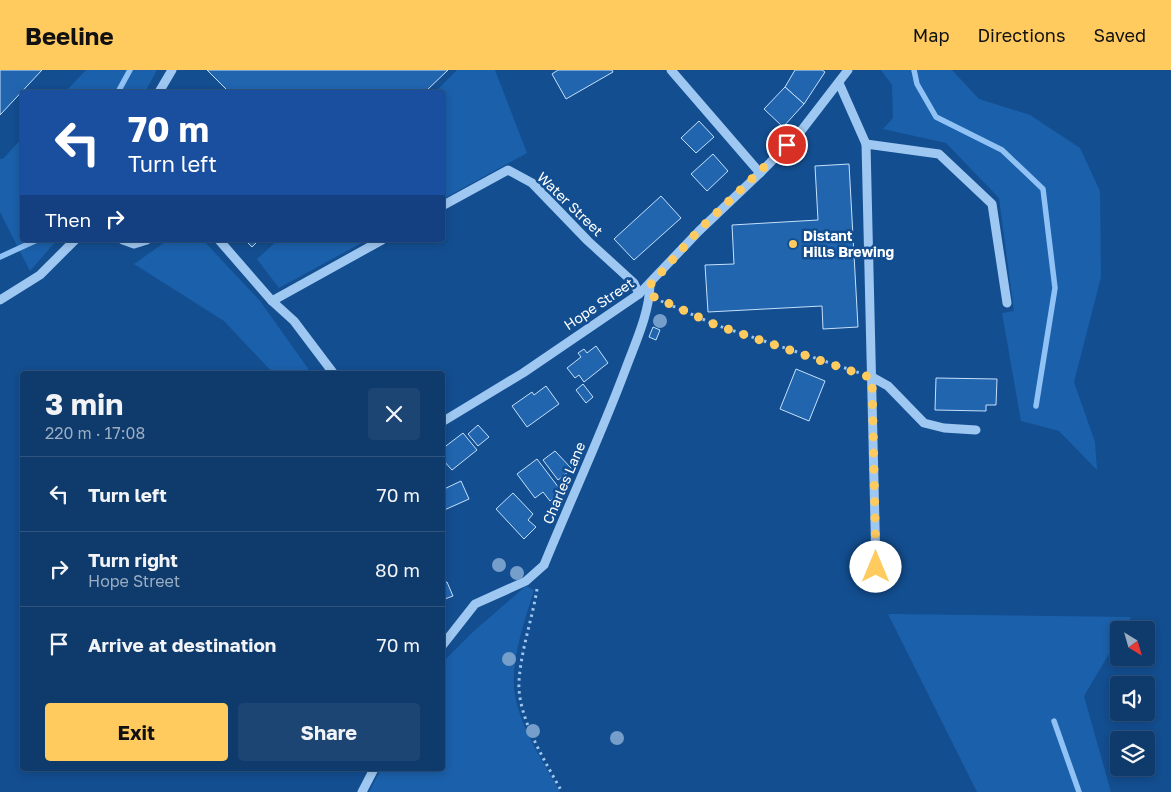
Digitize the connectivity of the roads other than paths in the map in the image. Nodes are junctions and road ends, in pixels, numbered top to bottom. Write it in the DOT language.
graph roads {
  1 [pos="172,70"];
  2 [pos="671,70"];
  3 [pos="848,70"];
  4 [pos="839,83"];
  5 [pos="160,90"];
  6 [pos="866,144"];
  7 [pos="760,173"];
  8 [pos="445,204"];
  9 [pos="73,242"];
  10 [pos="128,242"];
  11 [pos="140,242"];
  12 [pos="221,242"];
  13 [pos="378,242"];
  14 [pos="650,285"];
  15 [pos="639,294"];
  16 [pos="0,300"];
  17 [pos="272,301"];
  18 [pos="1007,304"];
  19 [pos="332,371"];
  20 [pos="872,378"];
  21 [pos="445,420"];
  22 [pos="976,430"];
  23 [pos="876,567"];
  24 [pos="445,642"];
  25 [pos="373,771"];
  26 [pos="362,792"];
  1 -- 5 [label="street"];
  2 -- 7 [label="street"];
  3 -- 4 [label="street, Hope Street"];
  4 -- 6 [label="street"];
  4 -- 7 [label="street, Hope Street"];
  6 -- 18 [label="street"];
  6 -- 20 [label="street"];
  7 -- 14 [label="street, Hope Street"];
  8 -- 15 [label="street, Water Street"];
  9 -- 16 [label="street"];
  10 -- 11 [label="street"];
  12 -- 17 [label="street"];
  13 -- 17 [label="street"];
  14 -- 15 [label="street, Hope Street"];
  14 -- 24 [label="street, Charles Lane"];
  15 -- 21 [label="street, Hope Street"];
  17 -- 19 [label="street"];
  20 -- 22 [label="street"];
  20 -- 23 [label="street"];
  25 -- 26 [label="street"];
}
